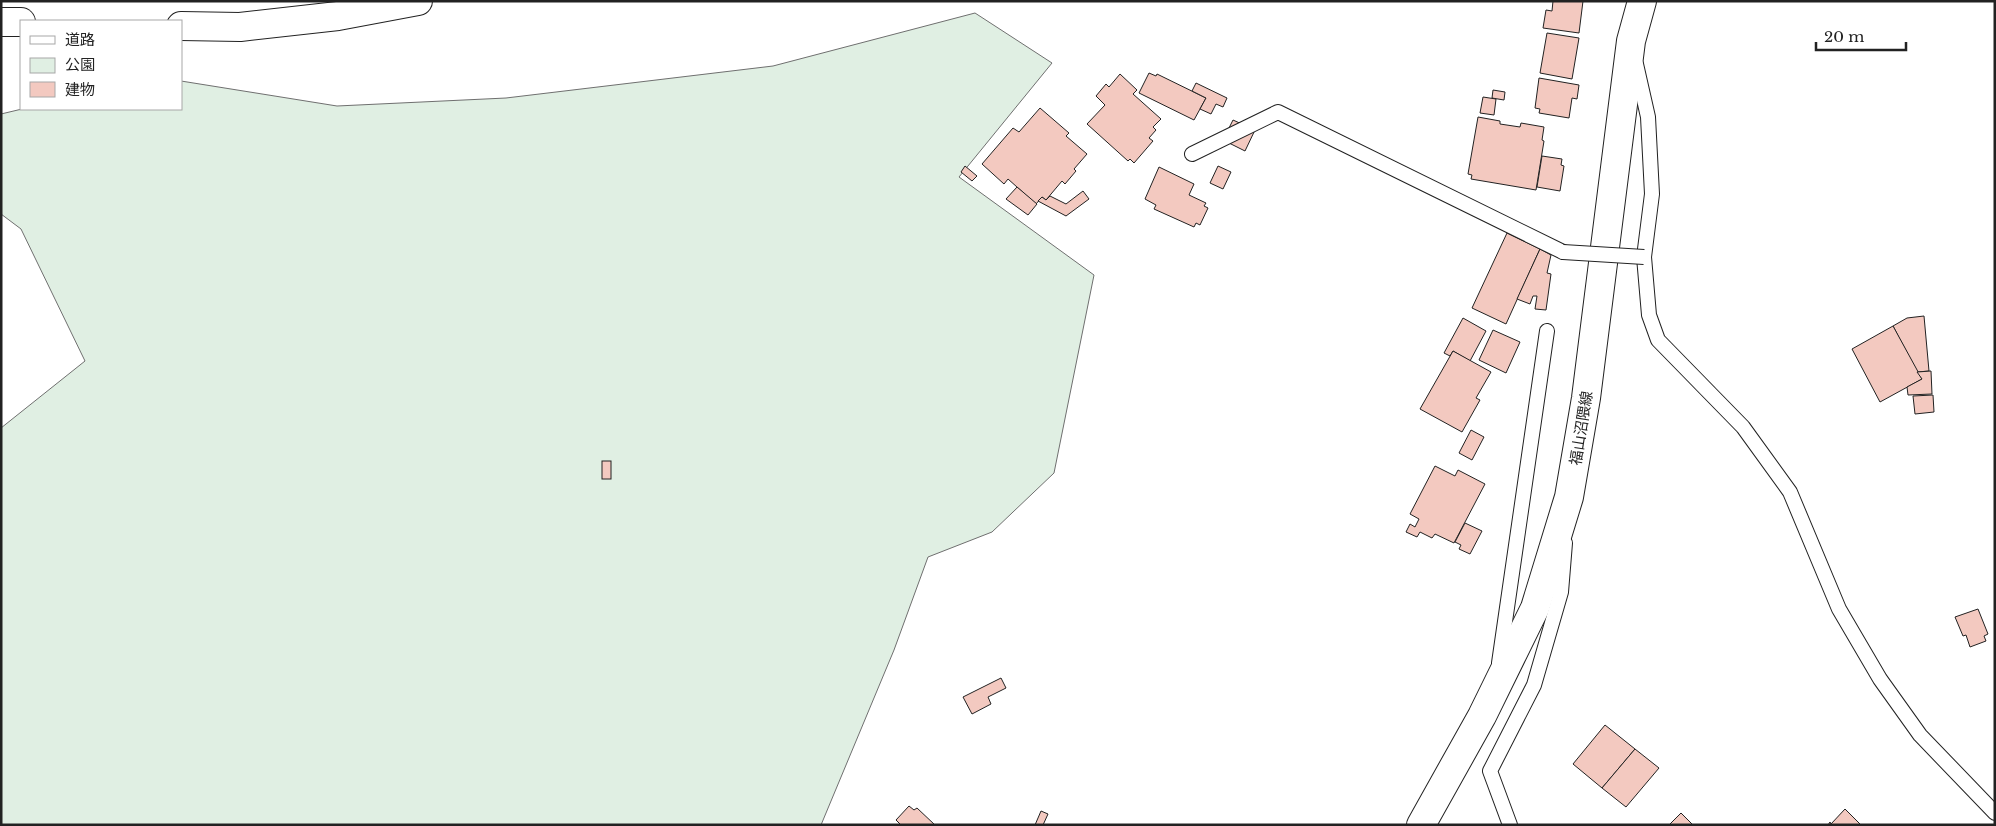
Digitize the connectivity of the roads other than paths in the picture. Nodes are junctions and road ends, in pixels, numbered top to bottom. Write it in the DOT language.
graph roads {
  1 [pos="418,1"];
  2 [pos="1642,1"];
  3 [pos="1,22"];
  4 [pos="20,22"];
  5 [pos="182,26"];
  6 [pos="1631,40"];
  7 [pos="1192,154"];
  8 [pos="1644,257"];
  9 [pos="1547,331"];
  10 [pos="1569,497"];
  11 [pos="1495,689"];
  12 [pos="1995,813"];
  13 [pos="1421,825"];
  14 [pos="1510,825"];
  1 -- 5 [label="main road"];
  2 -- 6 [label="main road, 福山沼隈線"];
  3 -- 4 [label="main road"];
  6 -- 8 [label="lane"];
  6 -- 10 [label="main road, 福山沼隈線"];
  7 -- 8 [label="lane, bridge"];
  8 -- 12 [label="lane"];
  9 -- 11 [label="lane"];
  10 -- 11 [label="main road, 福山沼隈線"];
  10 -- 14 [label="lane"];
  11 -- 13 [label="main road, 福山沼隈線"];
}
